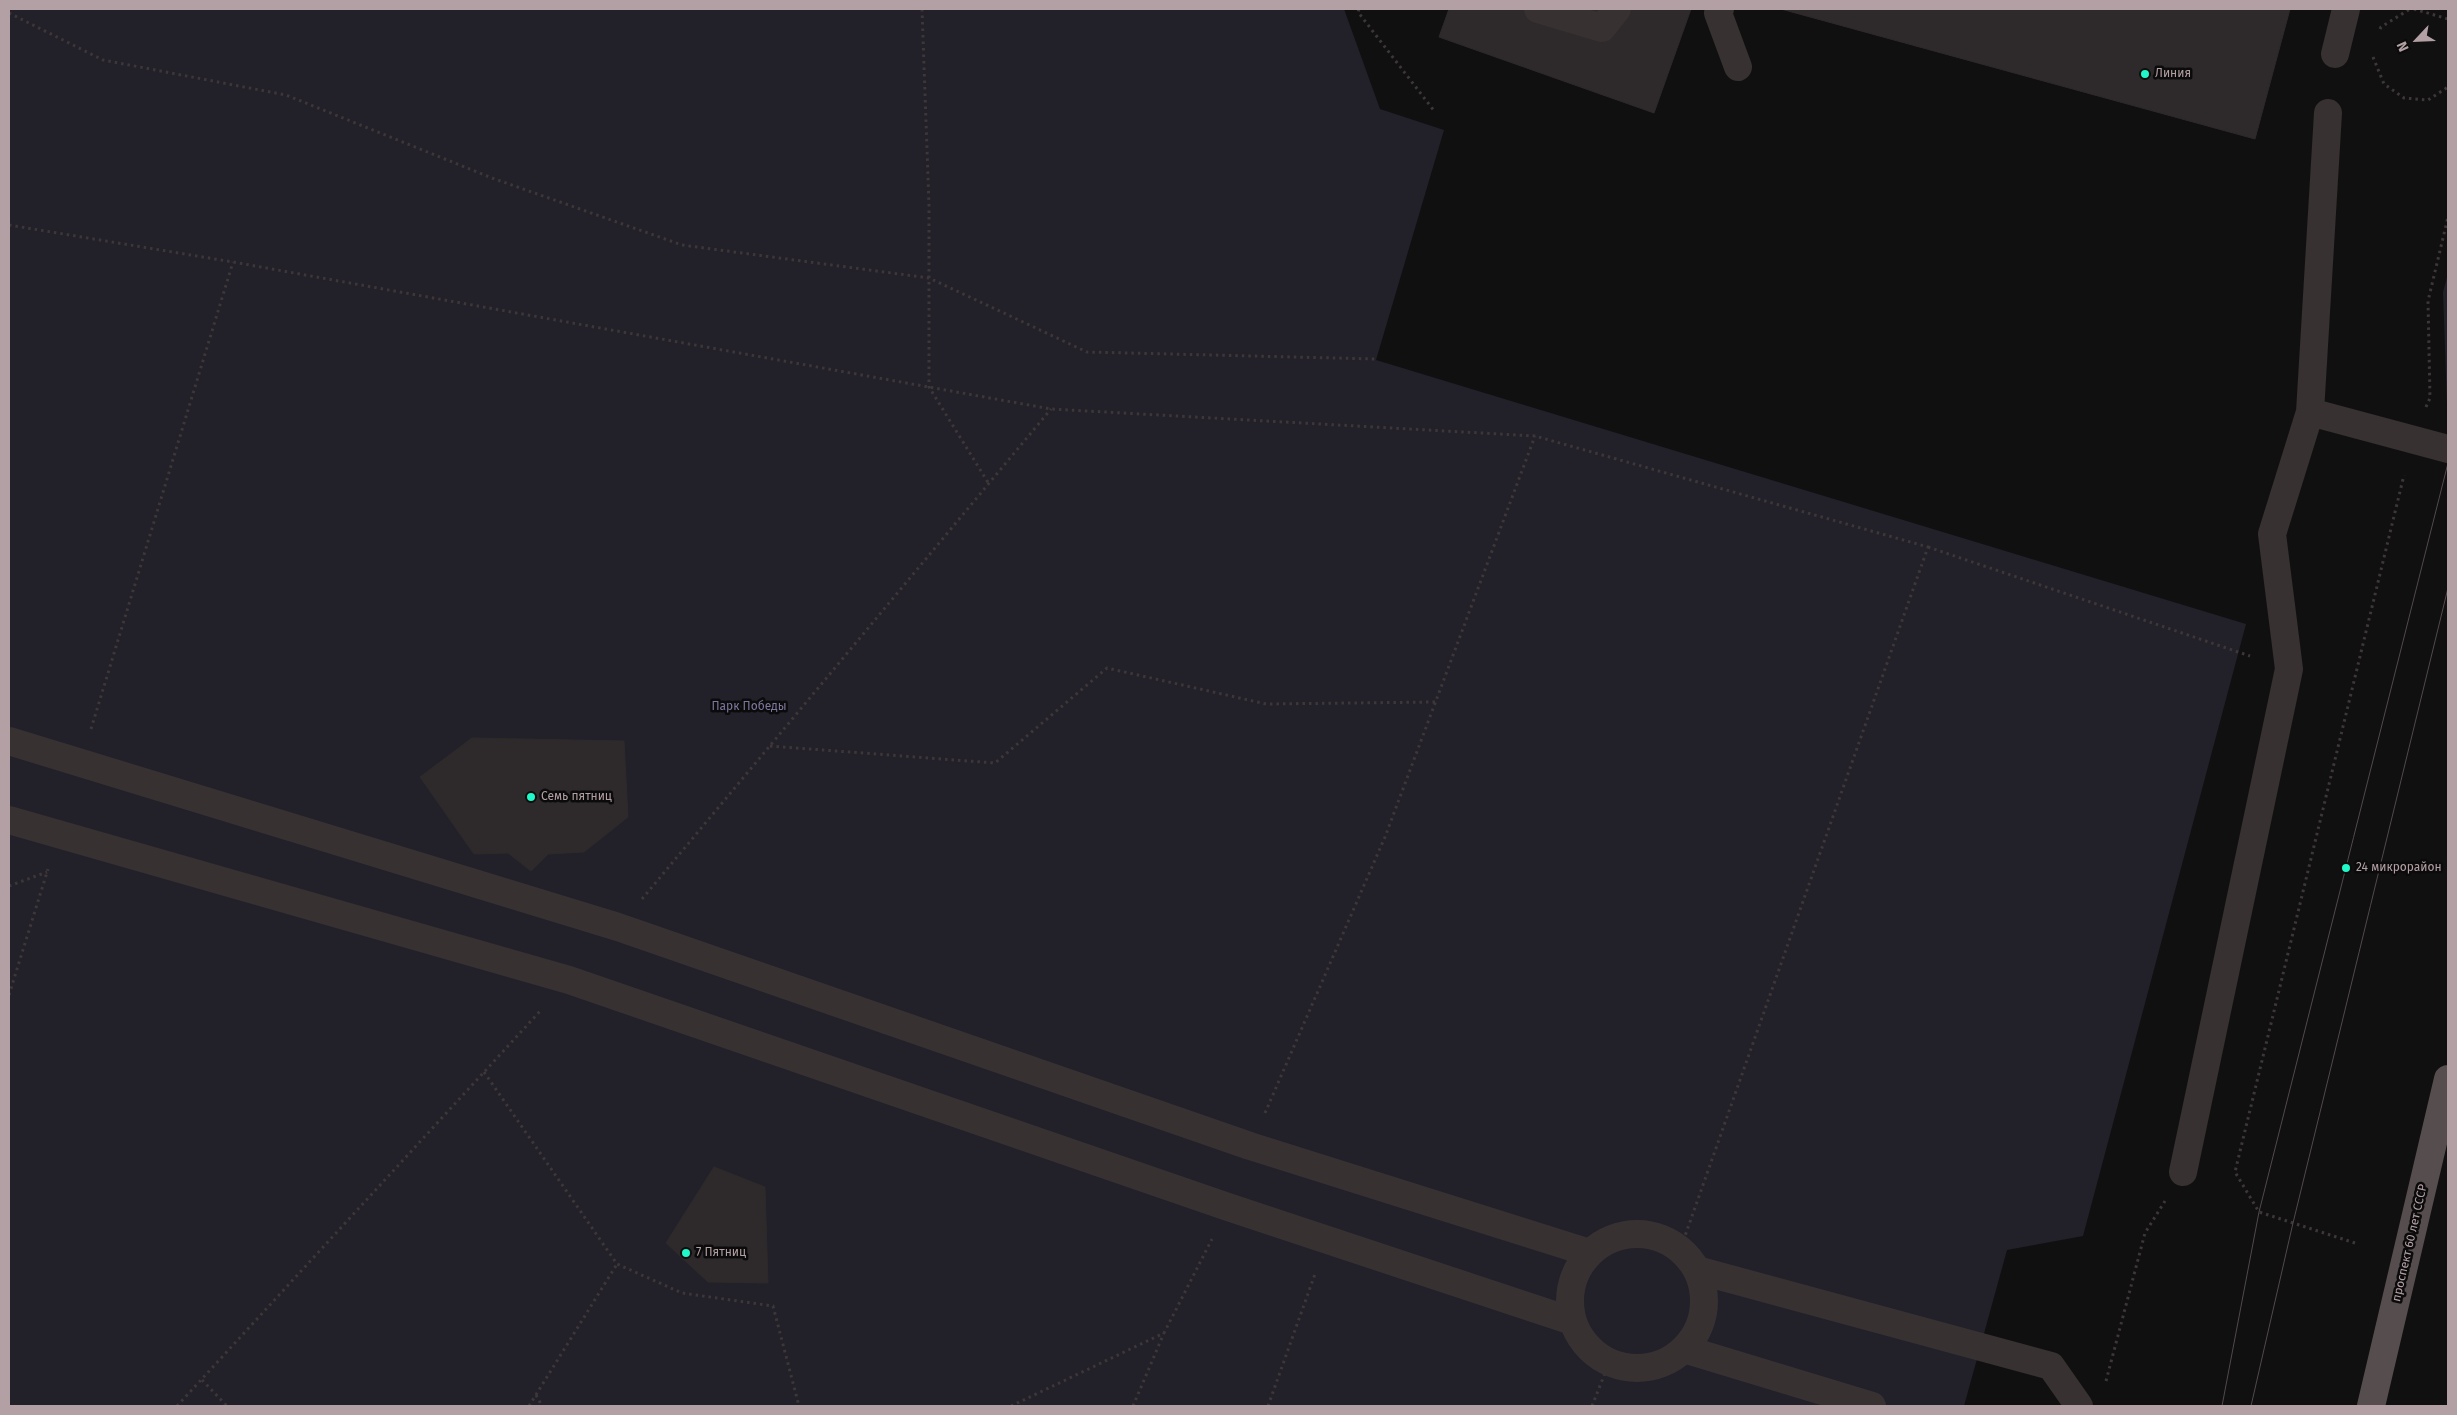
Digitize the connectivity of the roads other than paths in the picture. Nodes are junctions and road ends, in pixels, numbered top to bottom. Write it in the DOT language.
graph roads {
  1 [pos="1538,9"];
  2 [pos="1617,9"];
  3 [pos="1720,9"];
  4 [pos="2346,9"];
  5 [pos="2335,54"];
  6 [pos="1738,68"];
  7 [pos="2328,113"];
  8 [pos="2310,412"];
  9 [pos="2448,449"];
  10 [pos="9,741"];
  11 [pos="9,820"];
  12 [pos="2448,1079"];
  13 [pos="2183,1172"];
  14 [pos="1590,1253"];
  15 [pos="1697,1270"];
  16 [pos="1572,1321"];
  17 [pos="1684,1349"];
  18 [pos="1872,1406"];
  19 [pos="2079,1406"];
  20 [pos="2372,1406"];
  1 -- 2 [label="street"];
  3 -- 6 [label="street"];
  4 -- 5 [label="street"];
  7 -- 8 [label="street"];
  8 -- 9 [label="street"];
  8 -- 13 [label="street"];
  10 -- 14 [label="street"];
  11 -- 16 [label="street"];
  12 -- 20 [label="main road, проспект 60 лет СССР"];
  14 -- 15 [label="street"];
  14 -- 16 [label="street"];
  15 -- 17 [label="street"];
  15 -- 19 [label="street"];
  16 -- 17 [label="street"];
  17 -- 18 [label="street"];
}
